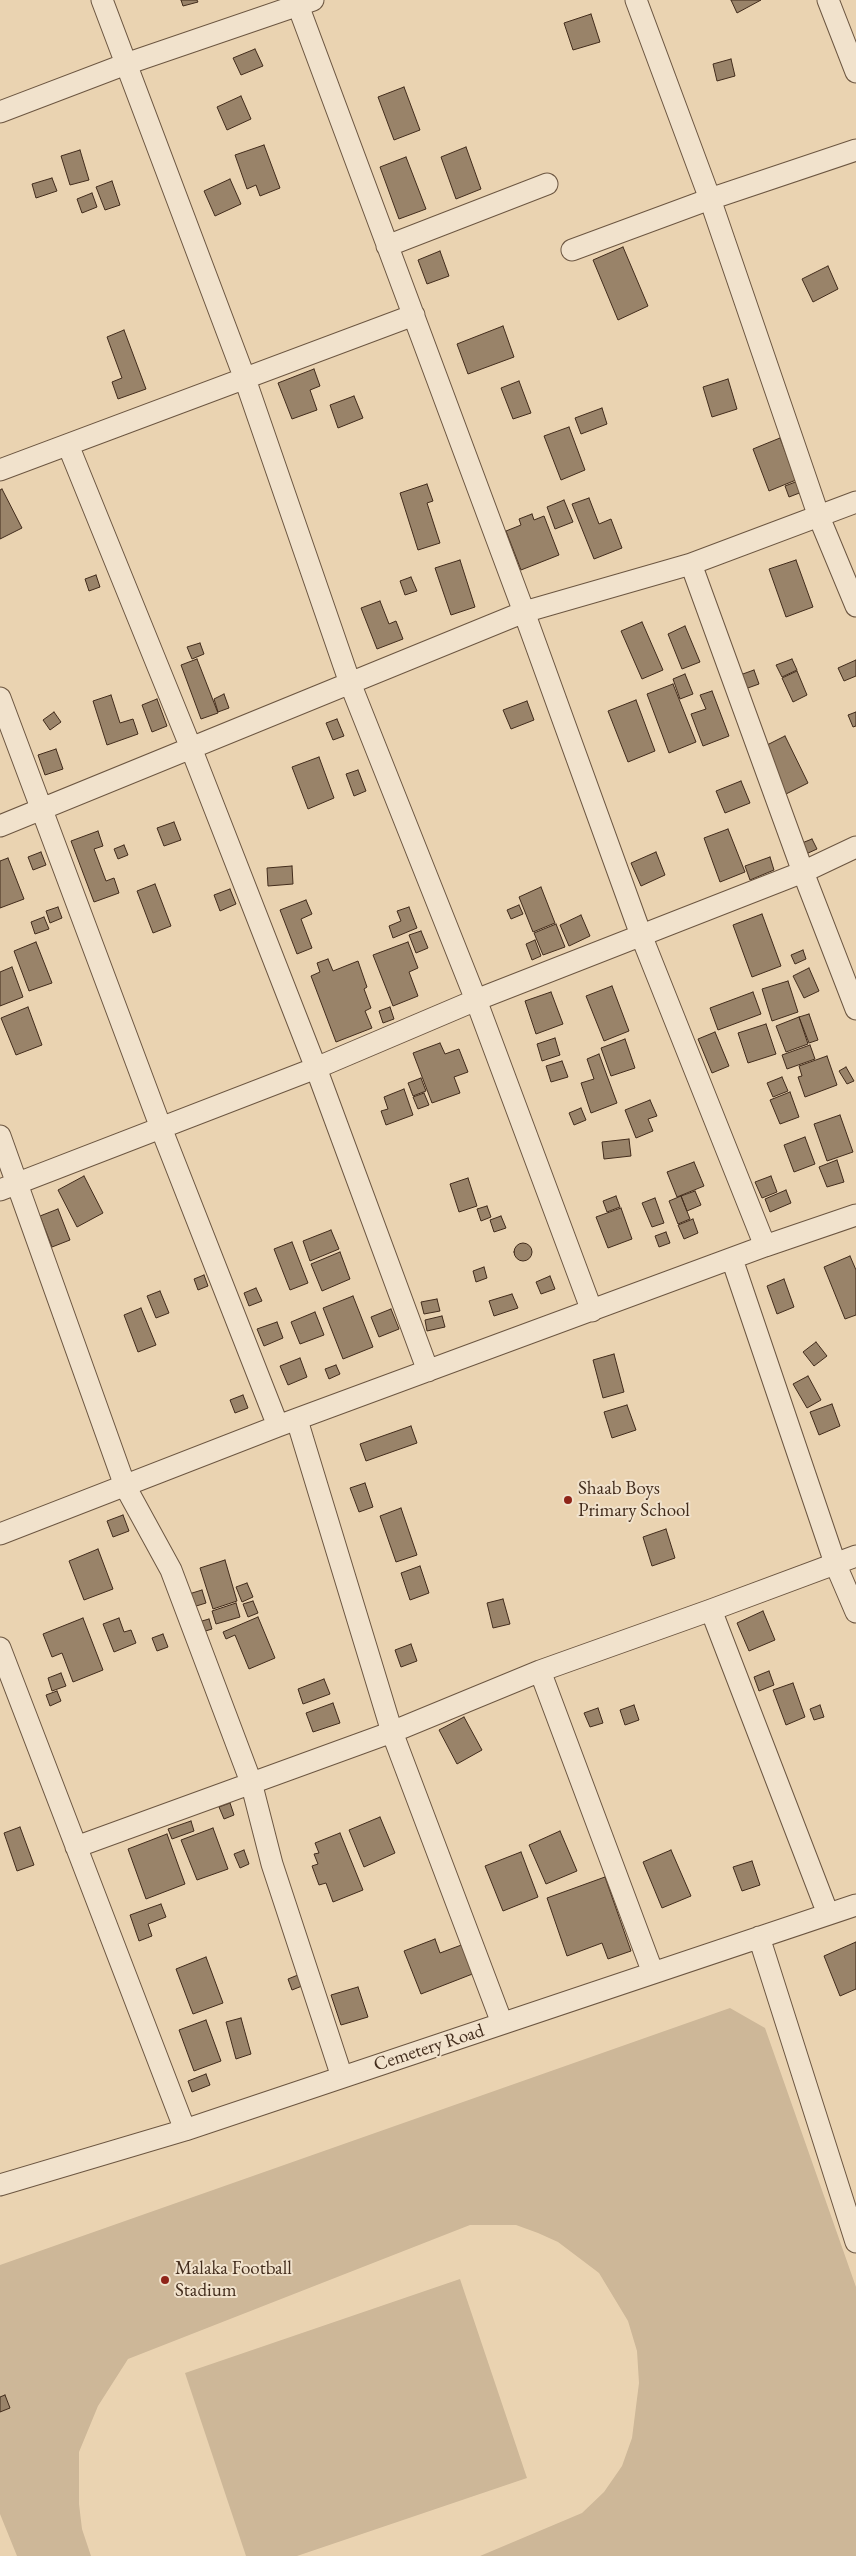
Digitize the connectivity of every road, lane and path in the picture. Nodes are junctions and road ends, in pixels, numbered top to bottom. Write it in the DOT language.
graph roads {
  1 [pos="102,0"];
  2 [pos="636,0"];
  3 [pos="828,0"];
  4 [pos="302,2"];
  5 [pos="126,64"];
  6 [pos="856,72"];
  7 [pos="0,112"];
  8 [pos="856,150"];
  9 [pos="547,184"];
  10 [pos="710,199"];
  11 [pos="387,246"];
  12 [pos="572,250"];
  13 [pos="414,315"];
  14 [pos="245,379"];
  15 [pos="68,445"];
  16 [pos="0,470"];
  17 [pos="856,502"];
  18 [pos="819,517"];
  19 [pos="691,564"];
  20 [pos="856,606"];
  21 [pos="524,612"];
  22 [pos="350,683"];
  23 [pos="0,698"];
  24 [pos="191,748"];
  25 [pos="42,809"];
  26 [pos="0,826"];
  27 [pos="856,847"];
  28 [pos="803,872"];
  29 [pos="641,935"];
  30 [pos="476,1000"];
  31 [pos="856,1009"];
  32 [pos="316,1068"];
  33 [pos="161,1128"];
  34 [pos="0,1136"];
  35 [pos="9,1186"];
  36 [pos="856,1215"];
  37 [pos="765,1246"];
  38 [pos="732,1259"];
  39 [pos="592,1310"];
  40 [pos="428,1370"];
  41 [pos="288,1423"];
  42 [pos="125,1486"];
  43 [pos="0,1534"];
  44 [pos="856,1556"];
  45 [pos="835,1564"];
  46 [pos="711,1610"];
  47 [pos="856,1612"];
  48 [pos="0,1648"];
  49 [pos="540,1670"];
  50 [pos="392,1732"];
  51 [pos="250,1782"];
  52 [pos="76,1847"];
  53 [pos="856,1905"];
  54 [pos="828,1914"];
  55 [pos="759,1937"];
  56 [pos="653,1973"];
  57 [pos="502,2023"];
  58 [pos="342,2077"];
  59 [pos="185,2130"];
  60 [pos="0,2185"];
  61 [pos="856,2242"];
  1 -- 5 [label="street"];
  2 -- 10 [label="street"];
  3 -- 6 [label="street"];
  4 -- 5 [label="street"];
  4 -- 11 [label="street"];
  5 -- 7 [label="street"];
  5 -- 14 [label="street"];
  8 -- 10 [label="street"];
  9 -- 11 [label="street"];
  10 -- 12 [label="street"];
  10 -- 18 [label="street"];
  11 -- 13 [label="street"];
  13 -- 14 [label="street"];
  13 -- 21 [label="street"];
  14 -- 15 [label="street"];
  14 -- 22 [label="street"];
  15 -- 16 [label="street"];
  15 -- 24 [label="street"];
  17 -- 18 [label="street"];
  18 -- 19 [label="street"];
  18 -- 20 [label="street"];
  19 -- 21 [label="street"];
  19 -- 28 [label="street"];
  21 -- 22 [label="street"];
  21 -- 29 [label="street"];
  22 -- 24 [label="street"];
  22 -- 30 [label="street"];
  23 -- 25 [label="street"];
  24 -- 25 [label="street"];
  24 -- 32 [label="street"];
  25 -- 26 [label="street"];
  25 -- 33 [label="street"];
  27 -- 28 [label="street"];
  28 -- 29 [label="street"];
  28 -- 31 [label="street"];
  29 -- 30 [label="street"];
  29 -- 37 [label="street"];
  30 -- 32 [label="street"];
  30 -- 39 [label="street"];
  32 -- 33 [label="street"];
  32 -- 40 [label="street"];
  33 -- 35 [label="street"];
  33 -- 41 [label="street"];
  34 -- 35 [label="street"];
  35 -- 42 [label="street"];
  36 -- 37 [label="street"];
  37 -- 38 [label="street"];
  38 -- 39 [label="street"];
  38 -- 45 [label="street"];
  39 -- 40 [label="street"];
  40 -- 41 [label="street"];
  41 -- 42 [label="street"];
  41 -- 50 [label="street"];
  42 -- 43 [label="street"];
  42 -- 51 [label="street"];
  44 -- 45 [label="street"];
  45 -- 46 [label="street"];
  45 -- 47 [label="street"];
  46 -- 49 [label="street"];
  46 -- 54 [label="street"];
  48 -- 52 [label="street"];
  49 -- 50 [label="street"];
  49 -- 56 [label="street"];
  50 -- 51 [label="street"];
  50 -- 57 [label="street"];
  51 -- 52 [label="street"];
  51 -- 58 [label="street"];
  52 -- 59 [label="street"];
  53 -- 54 [label="street, Cemetery Road"];
  54 -- 55 [label="street, Cemetery Road"];
  55 -- 56 [label="street, Cemetery Road"];
  55 -- 61 [label="street"];
  56 -- 57 [label="street, Cemetery Road"];
  57 -- 58 [label="street, Cemetery Road"];
  58 -- 59 [label="street, Cemetery Road"];
  59 -- 60 [label="street, Cemetery Road"];
}
